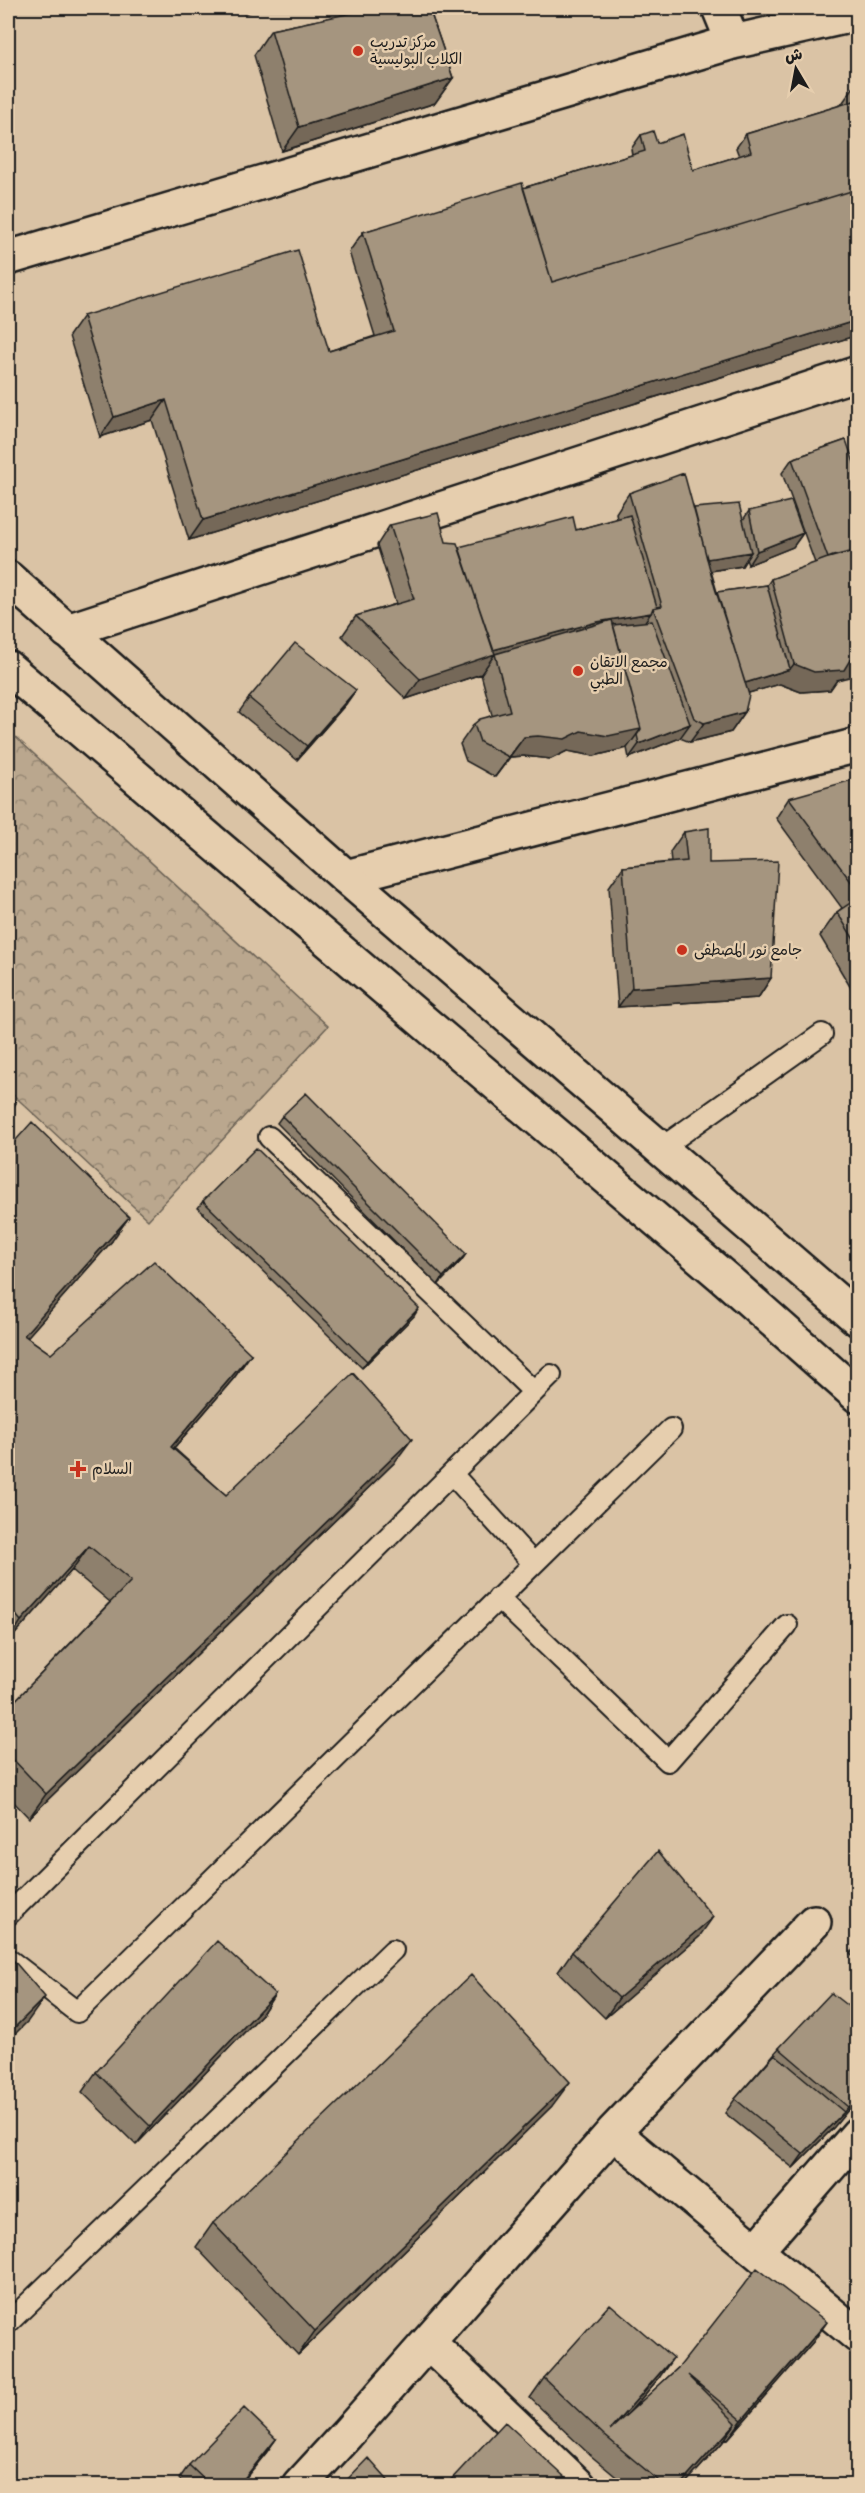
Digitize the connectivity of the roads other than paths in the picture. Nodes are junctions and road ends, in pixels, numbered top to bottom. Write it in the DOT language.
graph roads {
  1 [pos="719,8"];
  2 [pos="858,14"];
  3 [pos="733,42"];
  4 [pos="8,258"];
  5 [pos="858,373"];
  6 [pos="8,578"];
  7 [pos="67,631"];
  8 [pos="8,668"];
  9 [pos="858,745"];
  10 [pos="346,877"];
  11 [pos="822,1034"];
  12 [pos="269,1137"];
  13 [pos="660,1149"];
  14 [pos="858,1319"];
  15 [pos="551,1375"];
  16 [pos="534,1392"];
  17 [pos="858,1396"];
  18 [pos="671,1428"];
  19 [pos="452,1474"];
  20 [pos="533,1563"];
  21 [pos="498,1598"];
  22 [pos="787,1625"];
  23 [pos="8,1915"];
  24 [pos="814,1922"];
  25 [pos="393,1950"];
  26 [pos="8,1959"];
  27 [pos="613,2132"];
  28 [pos="858,2134"];
  29 [pos="756,2251"];
  30 [pos="8,2323"];
  31 [pos="858,2336"];
  32 [pos="428,2342"];
  33 [pos="299,2486"];
  34 [pos="579,2486"];
  1 -- 3 [label="street"];
  2 -- 3 [label="street"];
  3 -- 4 [label="street"];
  5 -- 7 [label="street"];
  6 -- 7 [label="street"];
  7 -- 10 [label="street"];
  8 -- 17 [label="street"];
  9 -- 10 [label="street"];
  10 -- 13 [label="street"];
  11 -- 13 [label="lane"];
  12 -- 16 [label="lane"];
  13 -- 14 [label="street"];
  15 -- 16 [label="lane"];
  16 -- 19 [label="lane"];
  18 -- 20 [label="lane"];
  19 -- 20 [label="lane"];
  19 -- 23 [label="lane"];
  20 -- 21 [label="lane"];
  21 -- 22 [label="lane"];
  21 -- 26 [label="lane"];
  24 -- 27 [label="street"];
  25 -- 30 [label="lane"];
  27 -- 29 [label="street"];
  27 -- 32 [label="street"];
  28 -- 29 [label="street"];
  29 -- 31 [label="street"];
  32 -- 33 [label="street"];
  32 -- 34 [label="street"];
}
